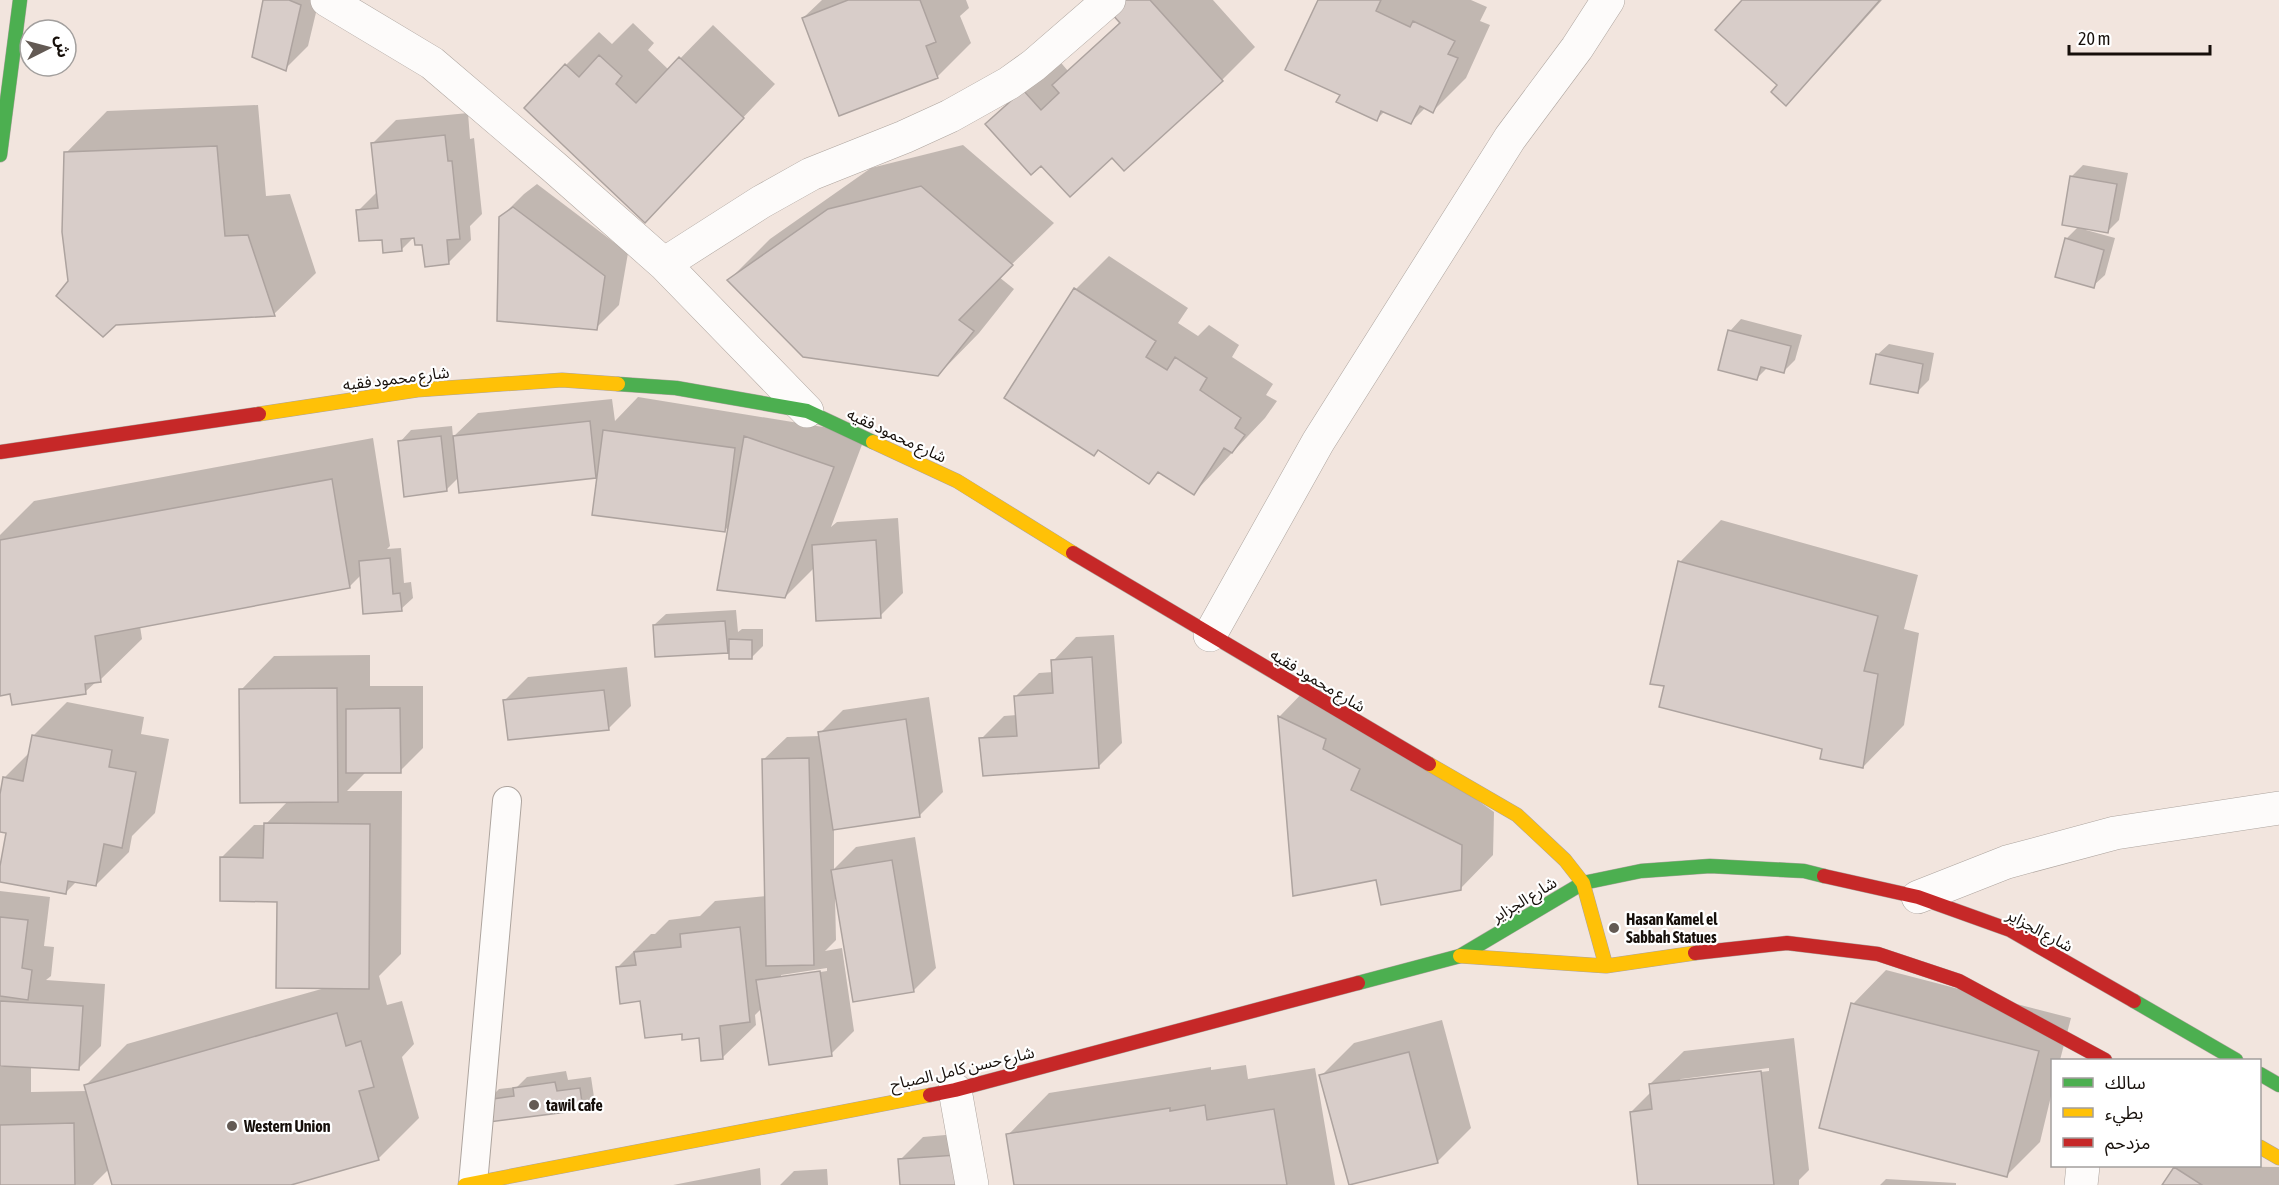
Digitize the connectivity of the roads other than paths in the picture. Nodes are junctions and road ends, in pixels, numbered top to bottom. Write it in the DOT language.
graph roads {
  1 [pos="20,0"];
  2 [pos="327,0"];
  3 [pos="1109,0"];
  4 [pos="1608,0"];
  5 [pos="0,155"];
  6 [pos="664,264"];
  7 [pos="807,411"];
  8 [pos="0,452"];
  9 [pos="1210,635"];
  10 [pos="507,801"];
  11 [pos="2279,808"];
  12 [pos="1583,883"];
  13 [pos="1918,897"];
  14 [pos="1460,956"];
  15 [pos="1606,966"];
  16 [pos="2098,1059"];
  17 [pos="2234,1059"];
  18 [pos="2261,1075"];
  19 [pos="2279,1085"];
  20 [pos="955,1090"];
  21 [pos="2261,1149"];
  22 [pos="2279,1158"];
  23 [pos="2083,1167"];
  24 [pos="469,1184"];
  25 [pos="972,1185"];
  26 [pos="2080,1185"];
  1 -- 5 [label="main road"];
  2 -- 6 [label="street"];
  3 -- 6 [label="street"];
  4 -- 9 [label="street"];
  6 -- 7 [label="street"];
  7 -- 8 [label="main road, شارع محمود فقيه"];
  7 -- 9 [label="main road, شارع محمود فقيه"];
  9 -- 12 [label="main road, شارع محمود فقيه"];
  10 -- 24 [label="lane"];
  11 -- 13 [label="street"];
  12 -- 13 [label="main road, شارع الجزاير"];
  12 -- 14 [label="main road, شارع الجزاير"];
  12 -- 15 [label="main road, شارع محمود فقيه"];
  13 -- 17 [label="main road, شارع الجزاير"];
  14 -- 15 [label="main road"];
  14 -- 20 [label="main road, شارع حسن كامل الصباح"];
  15 -- 16 [label="main road"];
  18 -- 19 [label="main road"];
  20 -- 24 [label="main road, شارع حسن كامل الصباح"];
  20 -- 25 [label="street"];
  21 -- 22 [label="main road"];
  23 -- 26 [label="street"];
}
